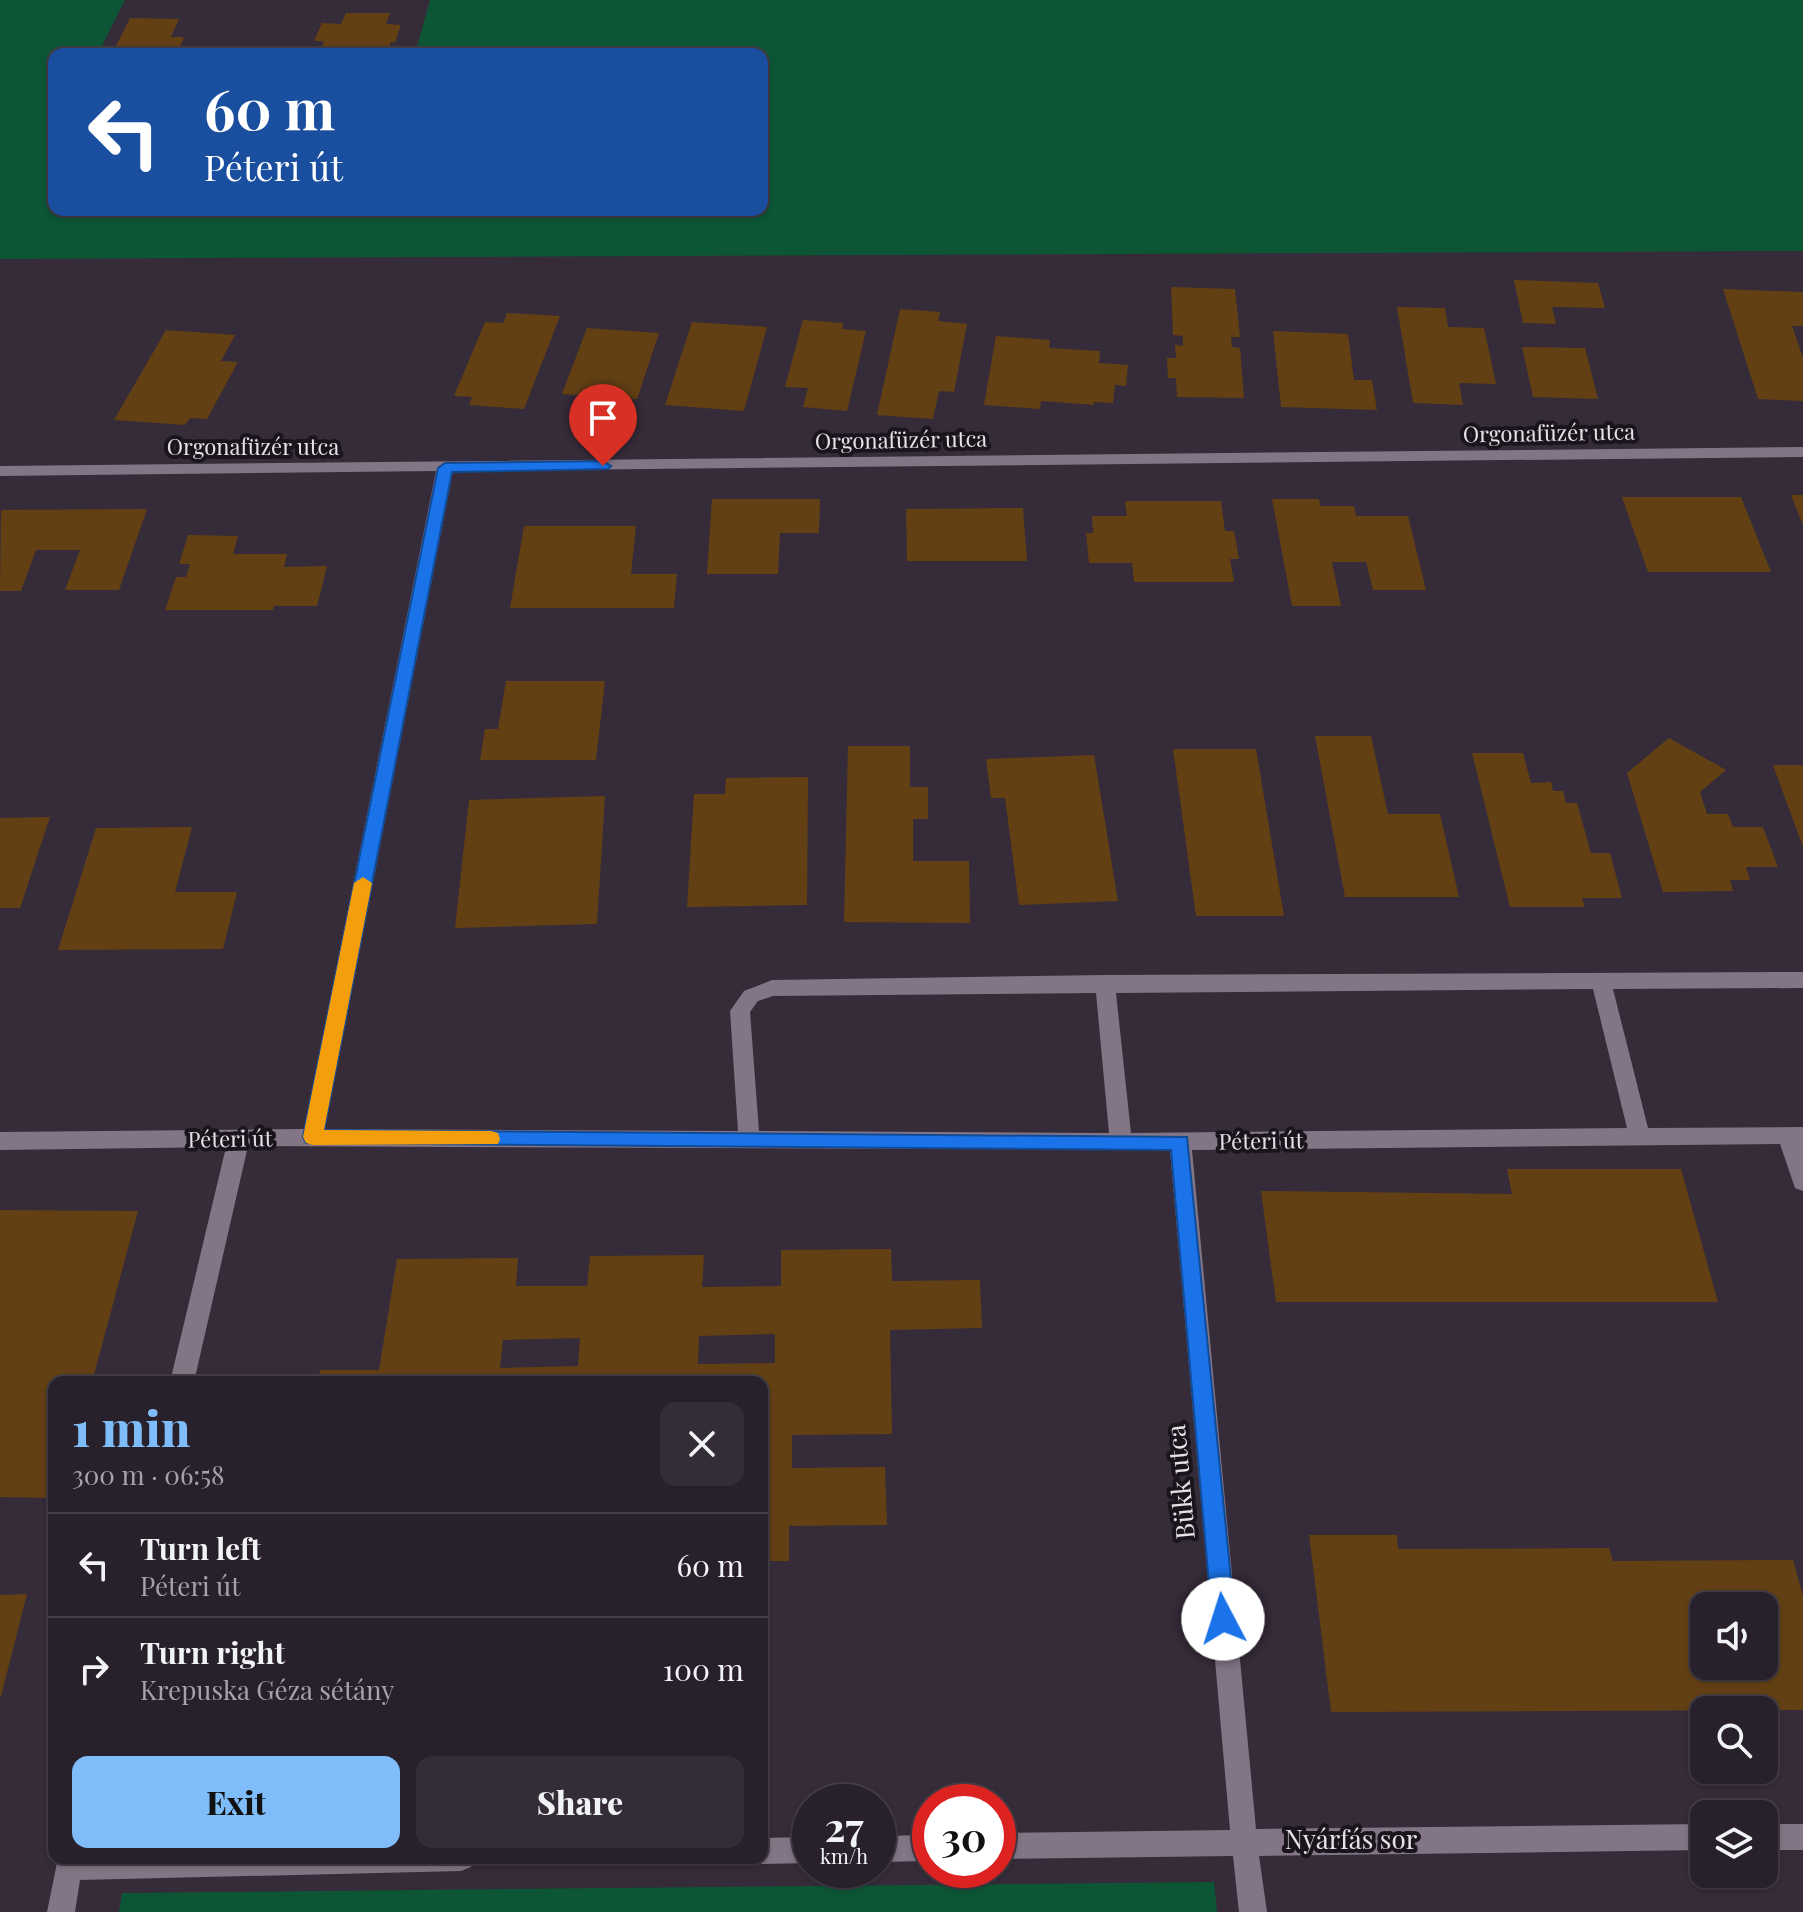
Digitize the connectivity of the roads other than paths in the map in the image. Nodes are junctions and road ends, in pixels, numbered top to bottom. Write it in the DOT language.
graph roads {
  1 [pos="1803,452"];
  2 [pos="445,468"];
  3 [pos="0,471"];
  4 [pos="1803,980"];
  5 [pos="1601,981"];
  6 [pos="1105,983"];
  7 [pos="1795,1135"];
  8 [pos="313,1137"];
  9 [pos="1640,1137"];
  10 [pos="239,1139"];
  11 [pos="749,1140"];
  12 [pos="0,1141"];
  13 [pos="1121,1142"];
  14 [pos="1180,1142"];
  15 [pos="1803,1182"];
  16 [pos="183,1376"];
  17 [pos="1690,1837"];
  18 [pos="1778,1837"];
  19 [pos="1803,1837"];
  20 [pos="1244,1841"];
  21 [pos="1016,1846"];
  22 [pos="792,1850"];
  23 [pos="768,1851"];
  24 [pos="70,1864"];
  25 [pos="61,1912"];
  26 [pos="1253,1912"];
  1 -- 2 [label="street, Orgonafüzér utca"];
  2 -- 3 [label="street, Orgonafüzér utca"];
  2 -- 8 [label="street"];
  4 -- 5 [label="street"];
  5 -- 6 [label="street"];
  5 -- 9 [label="street"];
  6 -- 11 [label="street"];
  6 -- 13 [label="street"];
  7 -- 9 [label="street, Péteri út"];
  7 -- 15 [label="street"];
  8 -- 10 [label="street, Péteri út"];
  8 -- 11 [label="street, Péteri út"];
  9 -- 14 [label="street, Péteri út"];
  10 -- 12 [label="street, Péteri út"];
  10 -- 16 [label="street"];
  11 -- 13 [label="street, Péteri út"];
  13 -- 14 [label="street, Péteri út"];
  14 -- 20 [label="street, Bükk utca"];
  17 -- 20 [label="street, Nyárfás sor"];
  18 -- 19 [label="street"];
  20 -- 21 [label="street, Nyárfás sor"];
  20 -- 26 [label="street, Bükk utca"];
  22 -- 23 [label="street"];
  24 -- 25 [label="street"];
}
